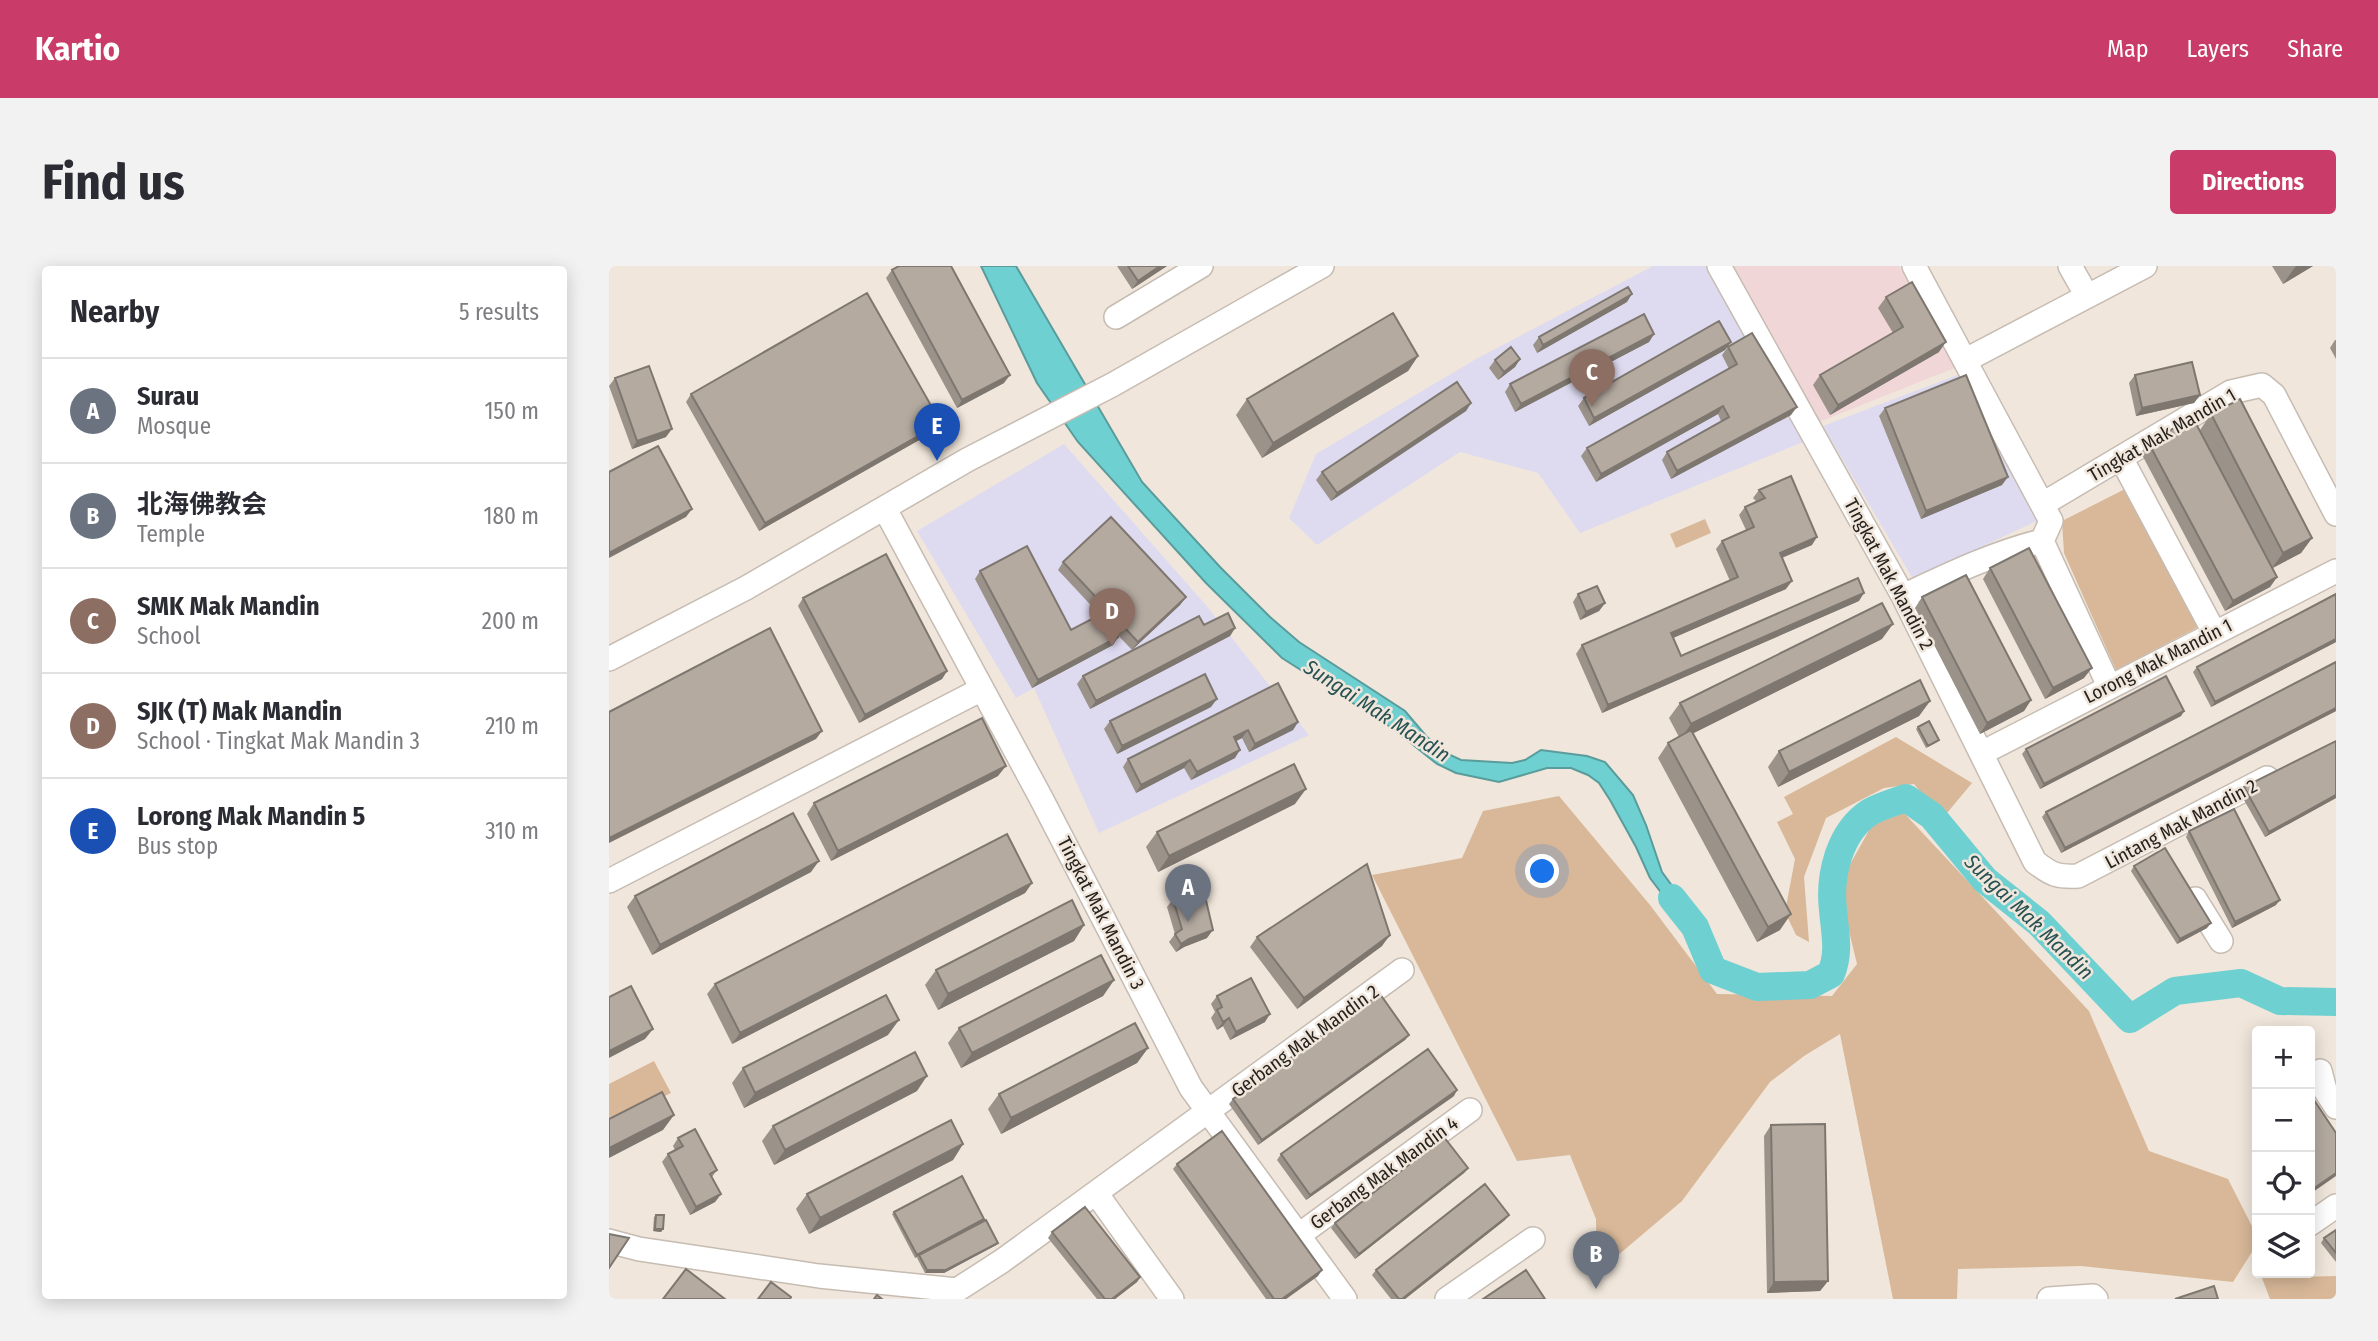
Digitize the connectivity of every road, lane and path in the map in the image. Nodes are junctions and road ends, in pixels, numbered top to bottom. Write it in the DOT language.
graph roads {
  1 [pos="1201,266"];
  2 [pos="1322,266"];
  3 [pos="1719,266"];
  4 [pos="1915,266"];
  5 [pos="2070,266"];
  6 [pos="2145,266"];
  7 [pos="2087,296"];
  8 [pos="1115,317"];
  9 [pos="1966,360"];
  10 [pos="2121,458"];
  11 [pos="2043,504"];
  12 [pos="885,509"];
  13 [pos="2336,514"];
  14 [pos="2042,541"];
  15 [pos="2336,571"];
  16 [pos="1903,596"];
  17 [pos="2214,632"];
  18 [pos="609,659"];
  19 [pos="2109,686"];
  20 [pos="982,689"];
  21 [pos="1982,753"];
  22 [pos="2288,767"];
  23 [pos="2156,836"];
  24 [pos="2170,859"];
  25 [pos="2060,877"];
  26 [pos="609,881"];
  27 [pos="2185,883"];
  28 [pos="2221,941"];
  29 [pos="1402,970"];
  30 [pos="2320,1071"];
  31 [pos="2336,1107"];
  32 [pos="1470,1110"];
  33 [pos="1208,1111"];
  34 [pos="1096,1193"];
  35 [pos="2336,1206"];
  36 [pos="2315,1221"];
  37 [pos="1299,1235"];
  38 [pos="1533,1239"];
  39 [pos="609,1241"];
  40 [pos="2094,1298"];
  41 [pos="1172,1299"];
  42 [pos="1345,1299"];
  43 [pos="1447,1299"];
  44 [pos="2049,1299"];
  1 -- 8 [label="street"];
  2 -- 12 [label="street"];
  3 -- 16 [label="street, Tingkat Mak Mandin 2"];
  4 -- 9 [label="street"];
  5 -- 7 [label="street"];
  6 -- 7 [label="street"];
  7 -- 9 [label="street"];
  9 -- 11 [label="street"];
  10 -- 11 [label="street, Tingkat Mak Mandin 1"];
  10 -- 13 [label="street, Tingkat Mak Mandin 1"];
  10 -- 17 [label="street"];
  11 -- 14 [label="street"];
  12 -- 18 [label="street"];
  12 -- 20 [label="street, Tingkat Mak Mandin 3"];
  14 -- 16 [label="street"];
  14 -- 19 [label="street"];
  15 -- 17 [label="street, Lorong Mak Mandin 1"];
  16 -- 21 [label="street, Tingkat Mak Mandin 2"];
  17 -- 19 [label="street, Lorong Mak Mandin 1"];
  19 -- 21 [label="street, Lorong Mak Mandin 1"];
  20 -- 26 [label="street"];
  20 -- 33 [label="street, Tingkat Mak Mandin 3"];
  21 -- 25 [label="street, Tingkat Mak Mandin 2"];
  22 -- 23 [label="street, Lintang Mak Mandin 2"];
  23 -- 24 [label="street"];
  23 -- 25 [label="street, Lintang Mak Mandin 2"];
  27 -- 28 [label="street"];
  29 -- 33 [label="street, Gerbang Mak Mandin 2"];
  30 -- 31 [label="street"];
  32 -- 37 [label="street, Gerbang Mak Mandin 4"];
  33 -- 34 [label="street, Gerbang Mak Mandin 2"];
  33 -- 37 [label="street, Tingkat Mak Mandin 3"];
  34 -- 39 [label="street, Gerbang Mak Mandin 2"];
  34 -- 41 [label="street"];
  35 -- 36 [label="street"];
  37 -- 42 [label="street, Tingkat Mak Mandin 3"];
  38 -- 43 [label="street"];
  40 -- 44 [label="street"];
}
